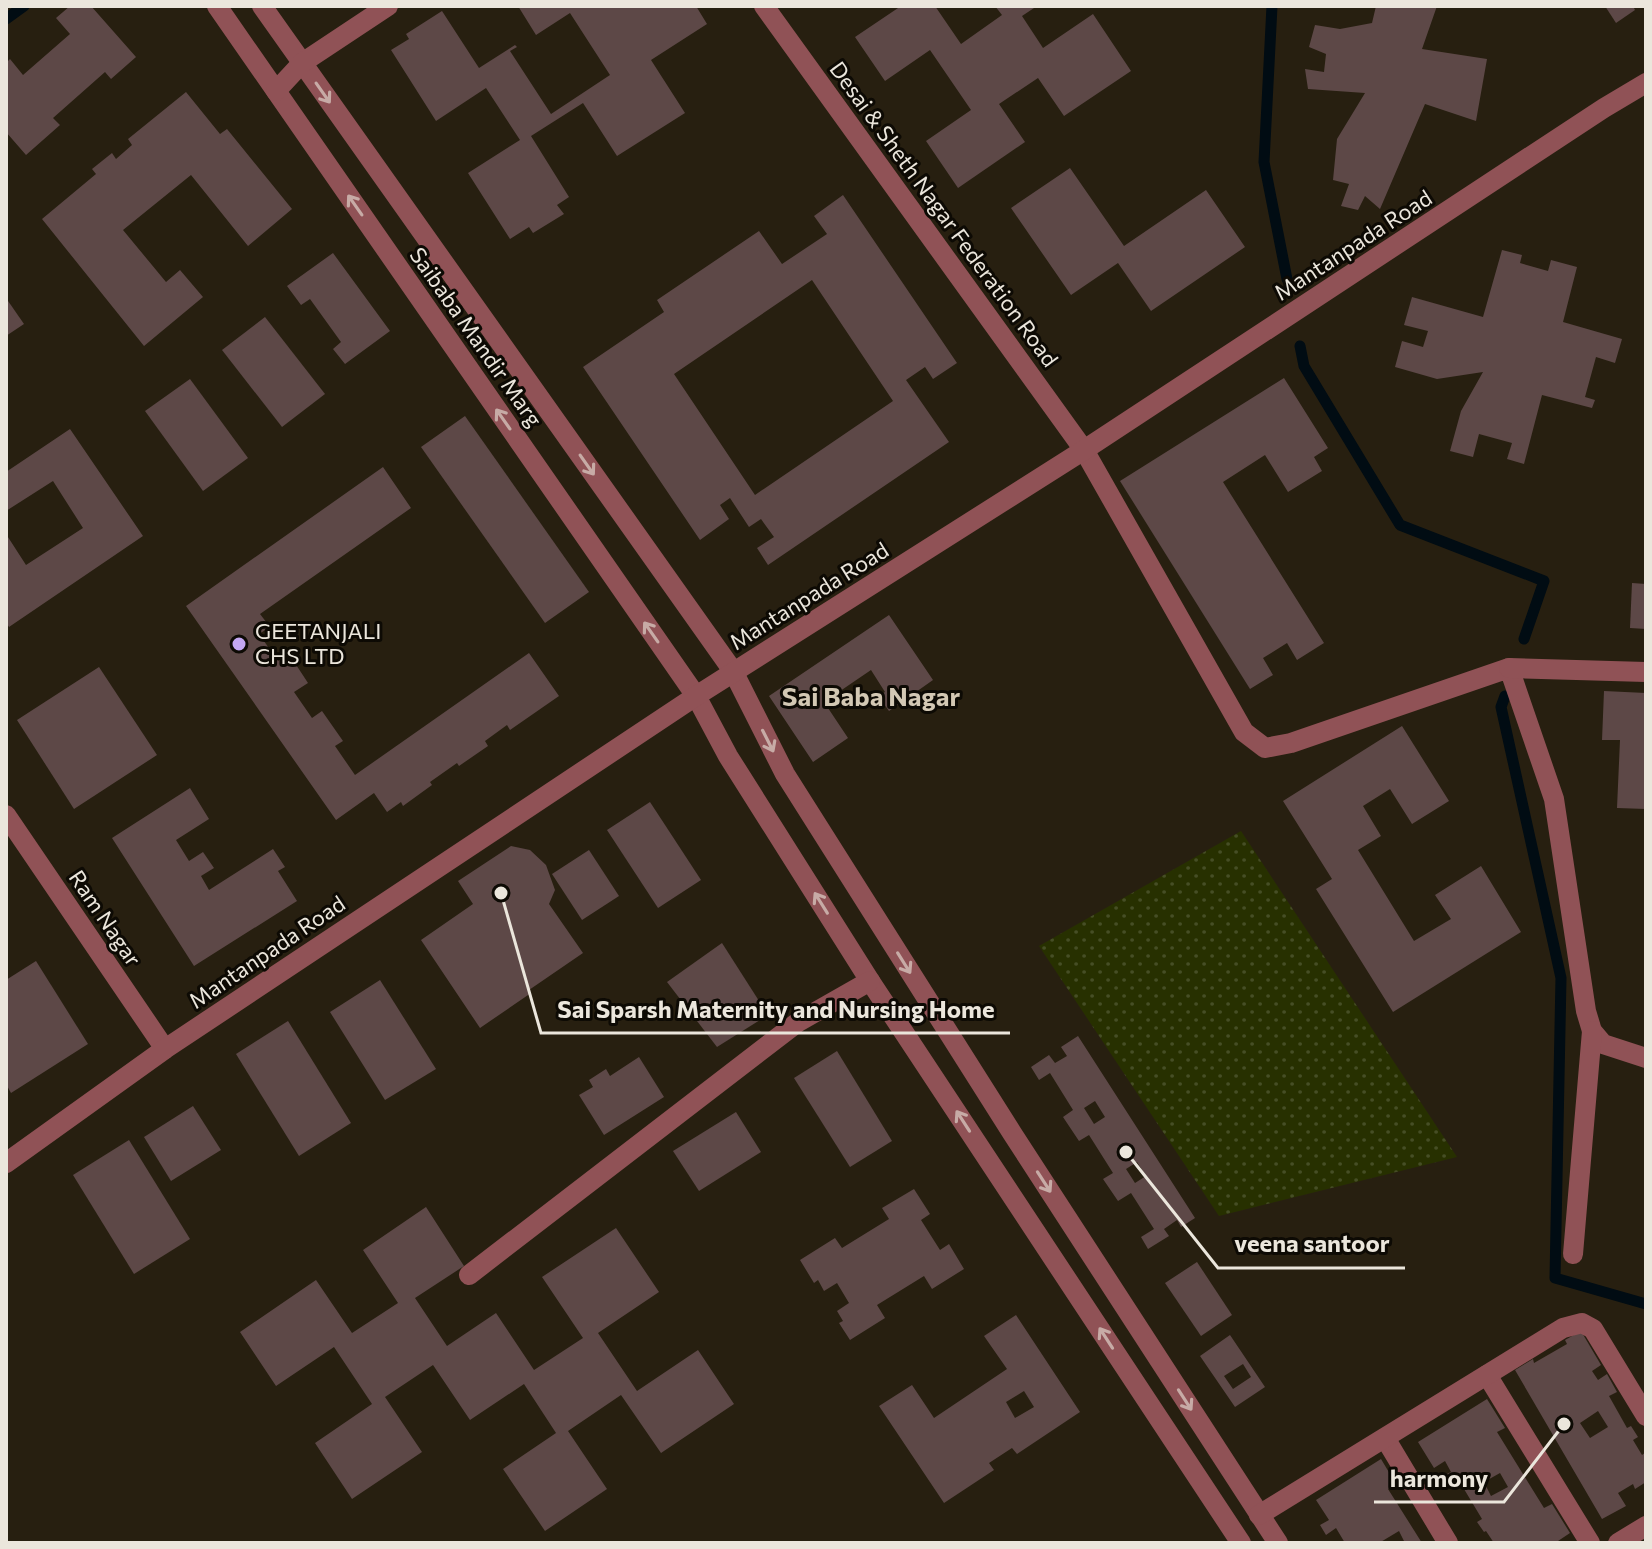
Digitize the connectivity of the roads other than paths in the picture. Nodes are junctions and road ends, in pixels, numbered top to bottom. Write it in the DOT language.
graph roads {
  1 [pos="217,6"];
  2 [pos="262,6"];
  3 [pos="388,6"];
  4 [pos="764,6"];
  5 [pos="302,63"];
  6 [pos="1646,83"];
  7 [pos="276,91"];
  8 [pos="1084,450"];
  9 [pos="1509,668"];
  10 [pos="733,671"];
  11 [pos="1646,672"];
  12 [pos="696,696"];
  13 [pos="6,815"];
  14 [pos="870,981"];
  15 [pos="1592,1031"];
  16 [pos="165,1049"];
  17 [pos="1646,1058"];
  18 [pos="6,1163"];
  19 [pos="1573,1254"];
  20 [pos="469,1275"];
  21 [pos="1487,1375"];
  22 [pos="1646,1416"];
  23 [pos="1385,1438"];
  24 [pos="1259,1515"];
  25 [pos="1646,1526"];
  26 [pos="1241,1543"];
  27 [pos="1278,1543"];
  28 [pos="1448,1543"];
  29 [pos="1590,1543"];
  30 [pos="1618,1543"];
  1 -- 7 [label="street, Saibaba Mandir Marg"];
  2 -- 5 [label="street, Saibaba Mandir Marg"];
  3 -- 5 [label="street"];
  4 -- 8 [label="street, Desai & Sheth Nagar Federation Road"];
  5 -- 7 [label="street"];
  5 -- 10 [label="street, Saibaba Mandir Marg, one-way"];
  6 -- 8 [label="street, Mantanpada Road"];
  12 -- 7 [label="street, Saibaba Mandir Marg, one-way"];
  8 -- 9 [label="street, Desai & Sheth Nagar Federation Road"];
  8 -- 10 [label="street, Mantanpada Road"];
  9 -- 11 [label="street"];
  9 -- 15 [label="street"];
  10 -- 12 [label="street, Mantanpada Road"];
  10 -- 24 [label="street, Saibaba Mandir Marg, one-way"];
  14 -- 12 [label="street, Saibaba Mandir Marg, one-way"];
  12 -- 16 [label="street, Mantanpada Road"];
  13 -- 16 [label="street, Ram Nagar"];
  14 -- 20 [label="street"];
  26 -- 14 [label="street, Saibaba Mandir Marg, one-way"];
  15 -- 17 [label="street"];
  15 -- 19 [label="street"];
  16 -- 18 [label="street, Mantanpada Road"];
  21 -- 22 [label="street"];
  21 -- 23 [label="street"];
  21 -- 29 [label="street"];
  23 -- 24 [label="street"];
  23 -- 28 [label="street"];
  24 -- 27 [label="street, Saibaba Mandir Marg"];
  25 -- 30 [label="street"];
}
